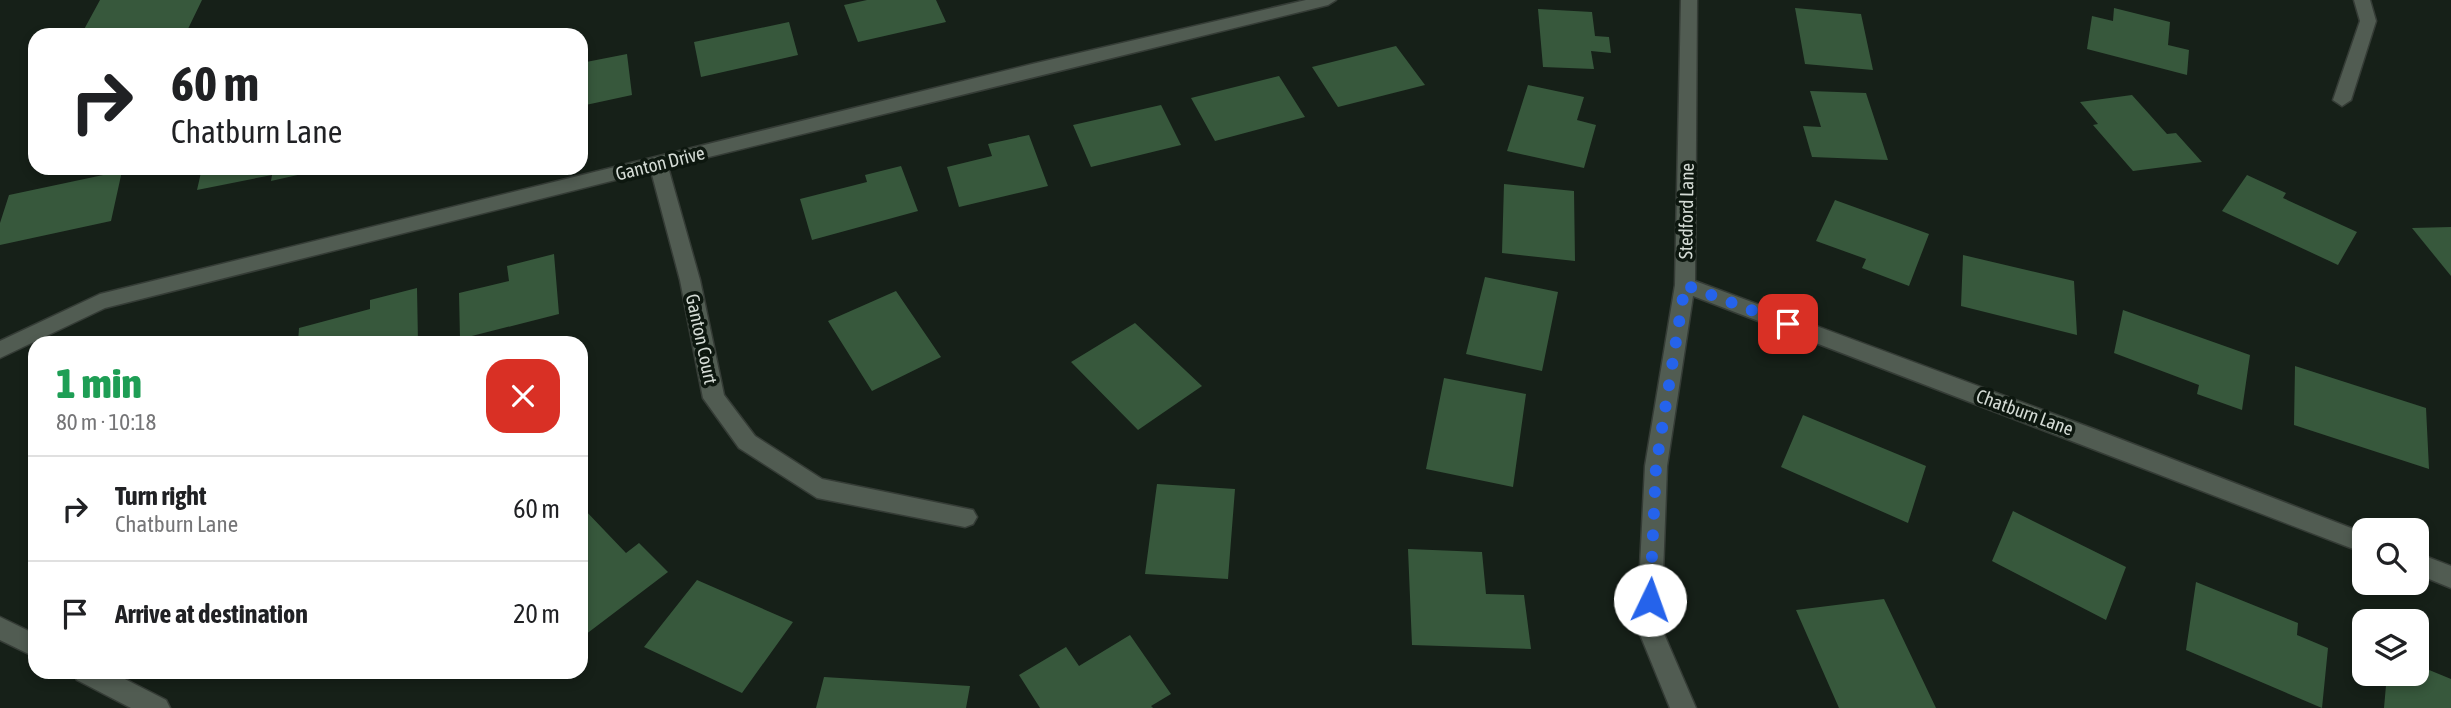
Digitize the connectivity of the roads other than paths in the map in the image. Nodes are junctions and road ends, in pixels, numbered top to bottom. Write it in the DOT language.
graph roads {
  1 [pos="1328,0"];
  2 [pos="1689,0"];
  3 [pos="2362,0"];
  4 [pos="2343,100"];
  5 [pos="658,163"];
  6 [pos="1685,285"];
  7 [pos="29,336"];
  8 [pos="28,337"];
  9 [pos="0,350"];
  10 [pos="965,517"];
  11 [pos="2352,538"];
  12 [pos="2429,569"];
  13 [pos="2451,577"];
  14 [pos="0,628"];
  15 [pos="28,642"];
  16 [pos="100,679"];
  17 [pos="157,708"];
  18 [pos="1683,708"];
  1 -- 5 [label="street, Ganton Drive"];
  2 -- 6 [label="street, Stedford Lane"];
  3 -- 4 [label="street"];
  5 -- 7 [label="street, Ganton Drive"];
  5 -- 10 [label="street, Ganton Court"];
  6 -- 11 [label="street, Chatburn Lane"];
  6 -- 18 [label="street, Stedford Lane"];
  8 -- 9 [label="street, Ganton Drive"];
  12 -- 13 [label="street"];
  14 -- 15 [label="street"];
  16 -- 17 [label="street"];
}
